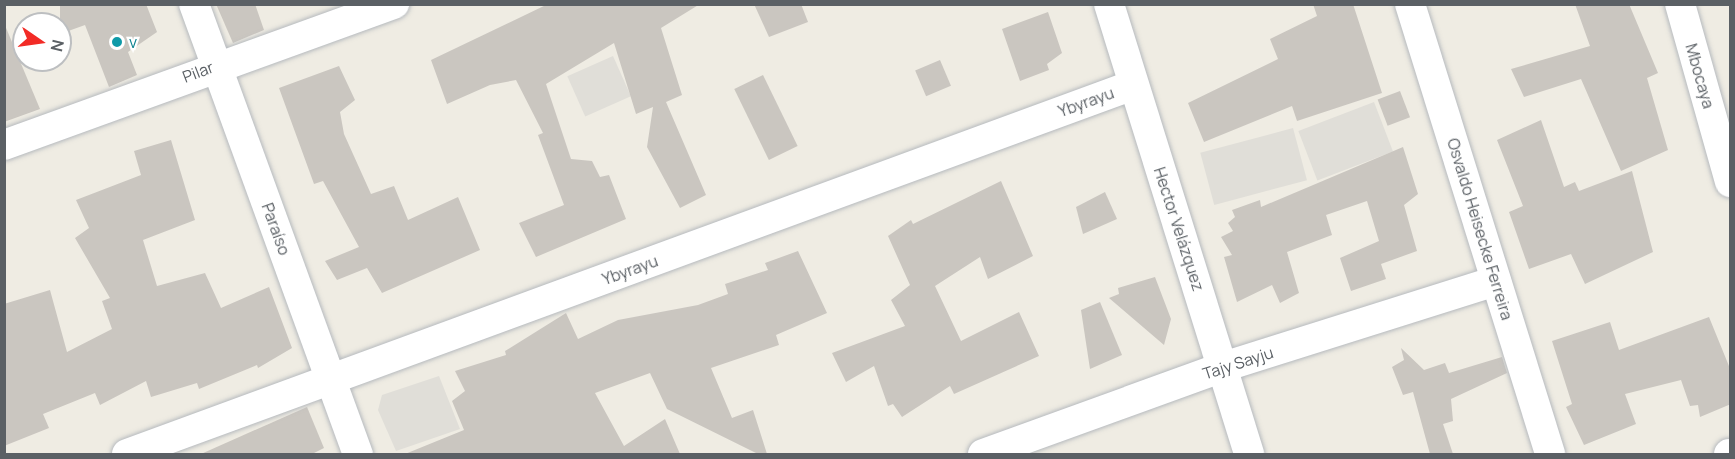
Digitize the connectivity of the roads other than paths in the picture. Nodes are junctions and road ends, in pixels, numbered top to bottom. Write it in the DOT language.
graph roads {
  1 [pos="194,4"];
  2 [pos="394,4"];
  3 [pos="1109,4"];
  4 [pos="1410,4"];
  5 [pos="1680,4"];
  6 [pos="218,65"];
  7 [pos="1133,85"];
  8 [pos="4,145"];
  9 [pos="1731,183"];
  10 [pos="1496,280"];
  11 [pos="1223,367"];
  12 [pos="330,381"];
  13 [pos="128,454"];
  14 [pos="358,454"];
  15 [pos="983,454"];
  16 [pos="1249,454"];
  17 [pos="1550,454"];
  1 -- 6 [label="street, Paraíso"];
  2 -- 6 [label="street, Pilar"];
  3 -- 7 [label="street, Hector Velázquez"];
  4 -- 10 [label="street, Osvaldo Heisecke Ferreira"];
  5 -- 9 [label="street, Mbocaya"];
  6 -- 8 [label="street, Pilar"];
  6 -- 12 [label="street, Paraíso"];
  7 -- 11 [label="street, Hector Velázquez"];
  7 -- 12 [label="street, Ybyrayu"];
  10 -- 11 [label="street, Tajy Sayju"];
  10 -- 17 [label="street, Osvaldo Heisecke Ferreira"];
  11 -- 15 [label="street, Tajy Sayju"];
  11 -- 16 [label="street, Hector Velázquez"];
  12 -- 13 [label="street, Ybyrayu"];
  12 -- 14 [label="street, Paraíso"];
}
